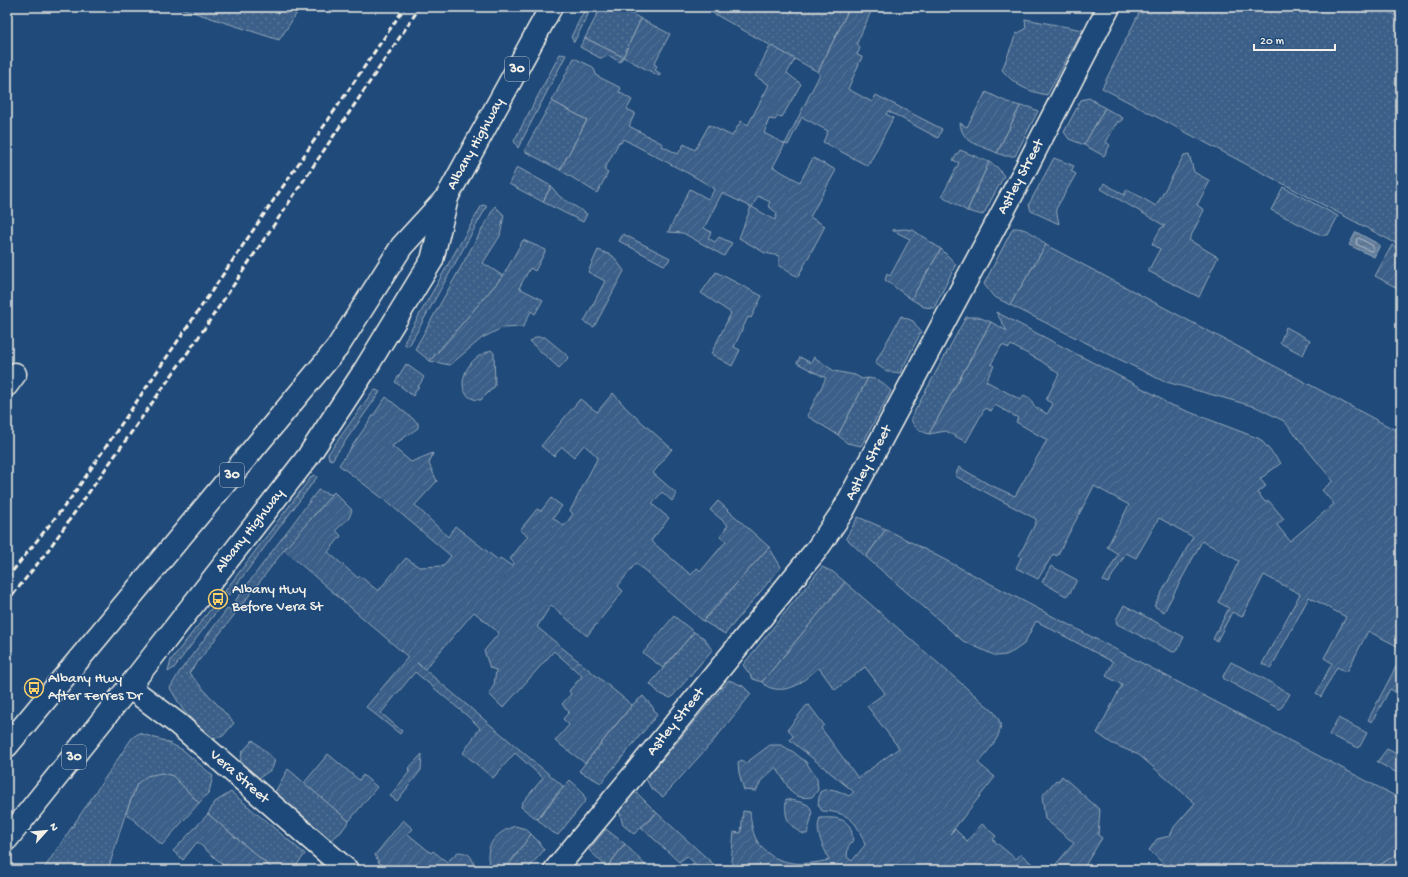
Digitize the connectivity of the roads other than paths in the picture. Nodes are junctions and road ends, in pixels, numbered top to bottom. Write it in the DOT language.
graph roads {
  1 [pos="551,7"];
  2 [pos="1109,7"];
  3 [pos="447,197"];
  4 [pos="129,687"];
  5 [pos="7,746"];
  6 [pos="7,839"];
  7 [pos="347,870"];
  8 [pos="555,870"];
  1 -- 3 [label="main road, Albany Highway / 30"];
  2 -- 8 [label="main road, Astley Street"];
  3 -- 4 [label="main road, Albany Highway / 30"];
  3 -- 5 [label="main road, Albany Highway / 30"];
  4 -- 6 [label="main road, Albany Highway / 30"];
  4 -- 7 [label="main road, Vera Street"];
}
